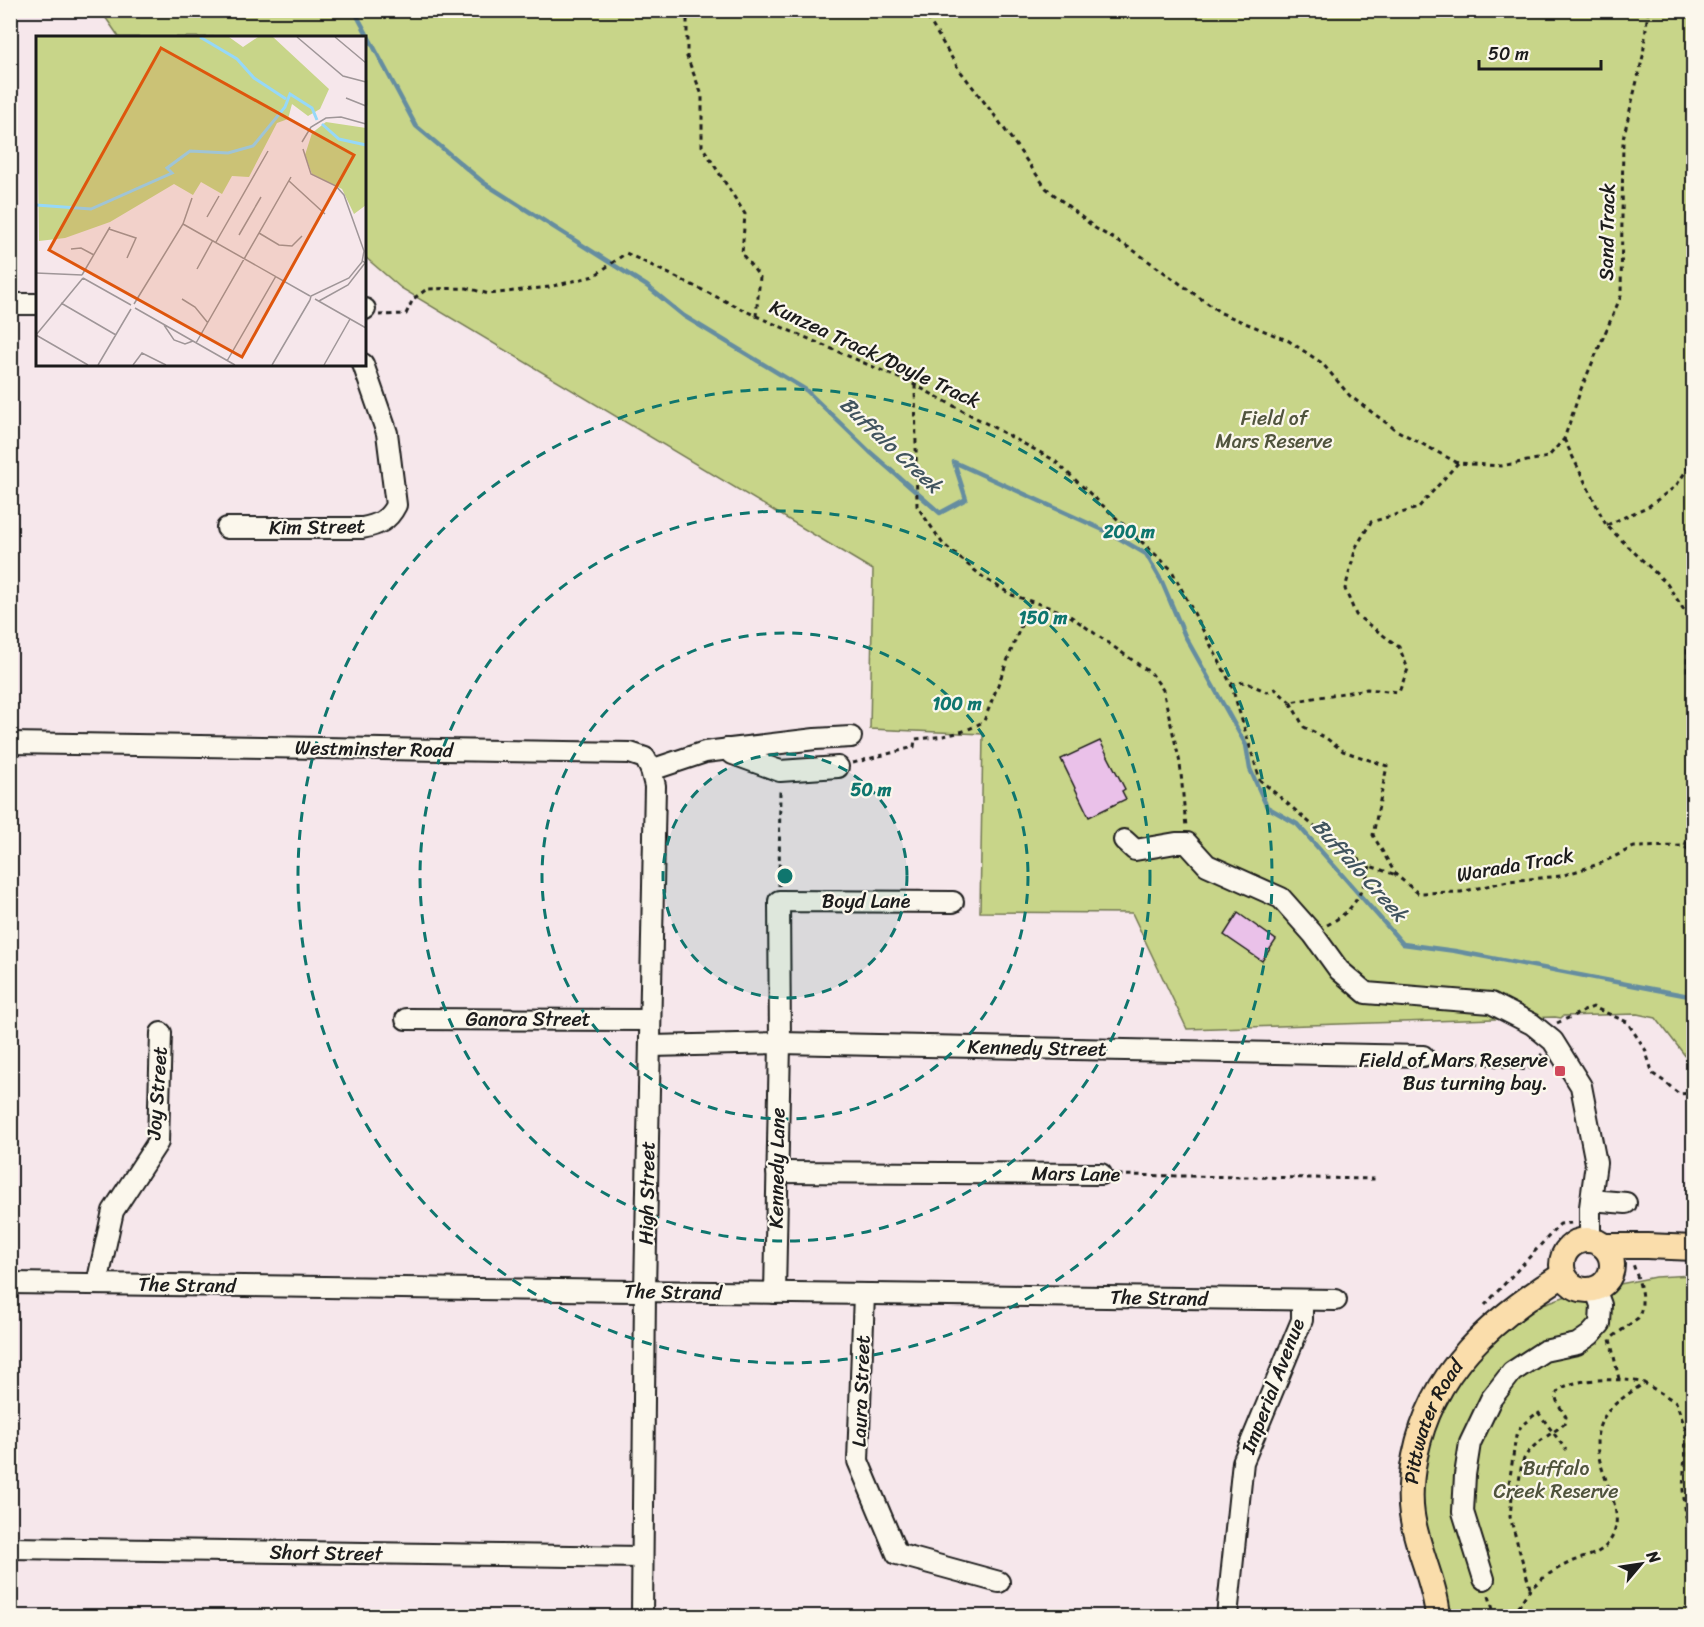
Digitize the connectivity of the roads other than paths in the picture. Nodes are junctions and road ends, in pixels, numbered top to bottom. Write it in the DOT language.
graph roads {
  1 [pos="10,304"];
  2 [pos="36,304"];
  3 [pos="364,366"];
  4 [pos="227,528"];
  5 [pos="851,736"];
  6 [pos="10,743"];
  7 [pos="727,749"];
  8 [pos="838,767"];
  9 [pos="651,770"];
  10 [pos="1124,840"];
  11 [pos="953,902"];
  12 [pos="406,1018"];
  13 [pos="650,1020"];
  14 [pos="161,1033"];
  15 [pos="780,1043"];
  16 [pos="651,1046"];
  17 [pos="1423,1056"];
  18 [pos="777,1172"];
  19 [pos="1101,1174"];
  20 [pos="1591,1200"];
  21 [pos="1626,1203"];
  22 [pos="1597,1243"];
  23 [pos="1694,1248"];
  24 [pos="1630,1255"];
  25 [pos="1694,1259"];
  26 [pos="1563,1275"];
  27 [pos="1603,1282"];
  28 [pos="10,1283"];
  29 [pos="98,1284"];
  30 [pos="645,1291"];
  31 [pos="775,1293"];
  32 [pos="864,1294"];
  33 [pos="1302,1300"];
  34 [pos="1336,1300"];
  35 [pos="10,1548"];
  36 [pos="642,1557"];
  37 [pos="1484,1579"];
  38 [pos="999,1582"];
  39 [pos="642,1617"];
  40 [pos="1227,1617"];
  41 [pos="1438,1617"];
  1 -- 2 [label="street"];
  3 -- 4 [label="street, Kim Street"];
  5 -- 7 [label="street"];
  6 -- 9 [label="street, Westminster Road"];
  7 -- 8 [label="street"];
  7 -- 9 [label="street"];
  9 -- 13 [label="street, High Street"];
  10 -- 20 [label="street"];
  11 -- 15 [label="street, Boyd Lane"];
  12 -- 13 [label="street, Ganora Street"];
  13 -- 16 [label="street, High Street"];
  14 -- 29 [label="street, Joy Street"];
  15 -- 16 [label="street, Kennedy Street"];
  15 -- 17 [label="street, Kennedy Street"];
  15 -- 18 [label="street, Kennedy Lane"];
  16 -- 30 [label="street, High Street"];
  18 -- 19 [label="street, Mars Lane"];
  18 -- 31 [label="street, Kennedy Lane"];
  20 -- 21 [label="street"];
  20 -- 22 [label="street"];
  22 -- 24 [label="main road"];
  22 -- 26 [label="main road"];
  22 -- 27 [label="main road"];
  23 -- 24 [label="main road"];
  24 -- 25 [label="main road"];
  24 -- 27 [label="main road"];
  26 -- 27 [label="main road"];
  26 -- 41 [label="main road, Pittwater Road"];
  27 -- 37 [label="street"];
  28 -- 29 [label="street, The Strand"];
  29 -- 30 [label="street, The Strand"];
  30 -- 31 [label="street, The Strand"];
  30 -- 36 [label="street, High Street"];
  31 -- 32 [label="street, The Strand"];
  32 -- 33 [label="street, The Strand"];
  32 -- 38 [label="street, Laura Street"];
  33 -- 34 [label="street, The Strand"];
  33 -- 40 [label="street, Imperial Avenue"];
  35 -- 36 [label="street, Short Street"];
  36 -- 39 [label="street, High Street"];
}
